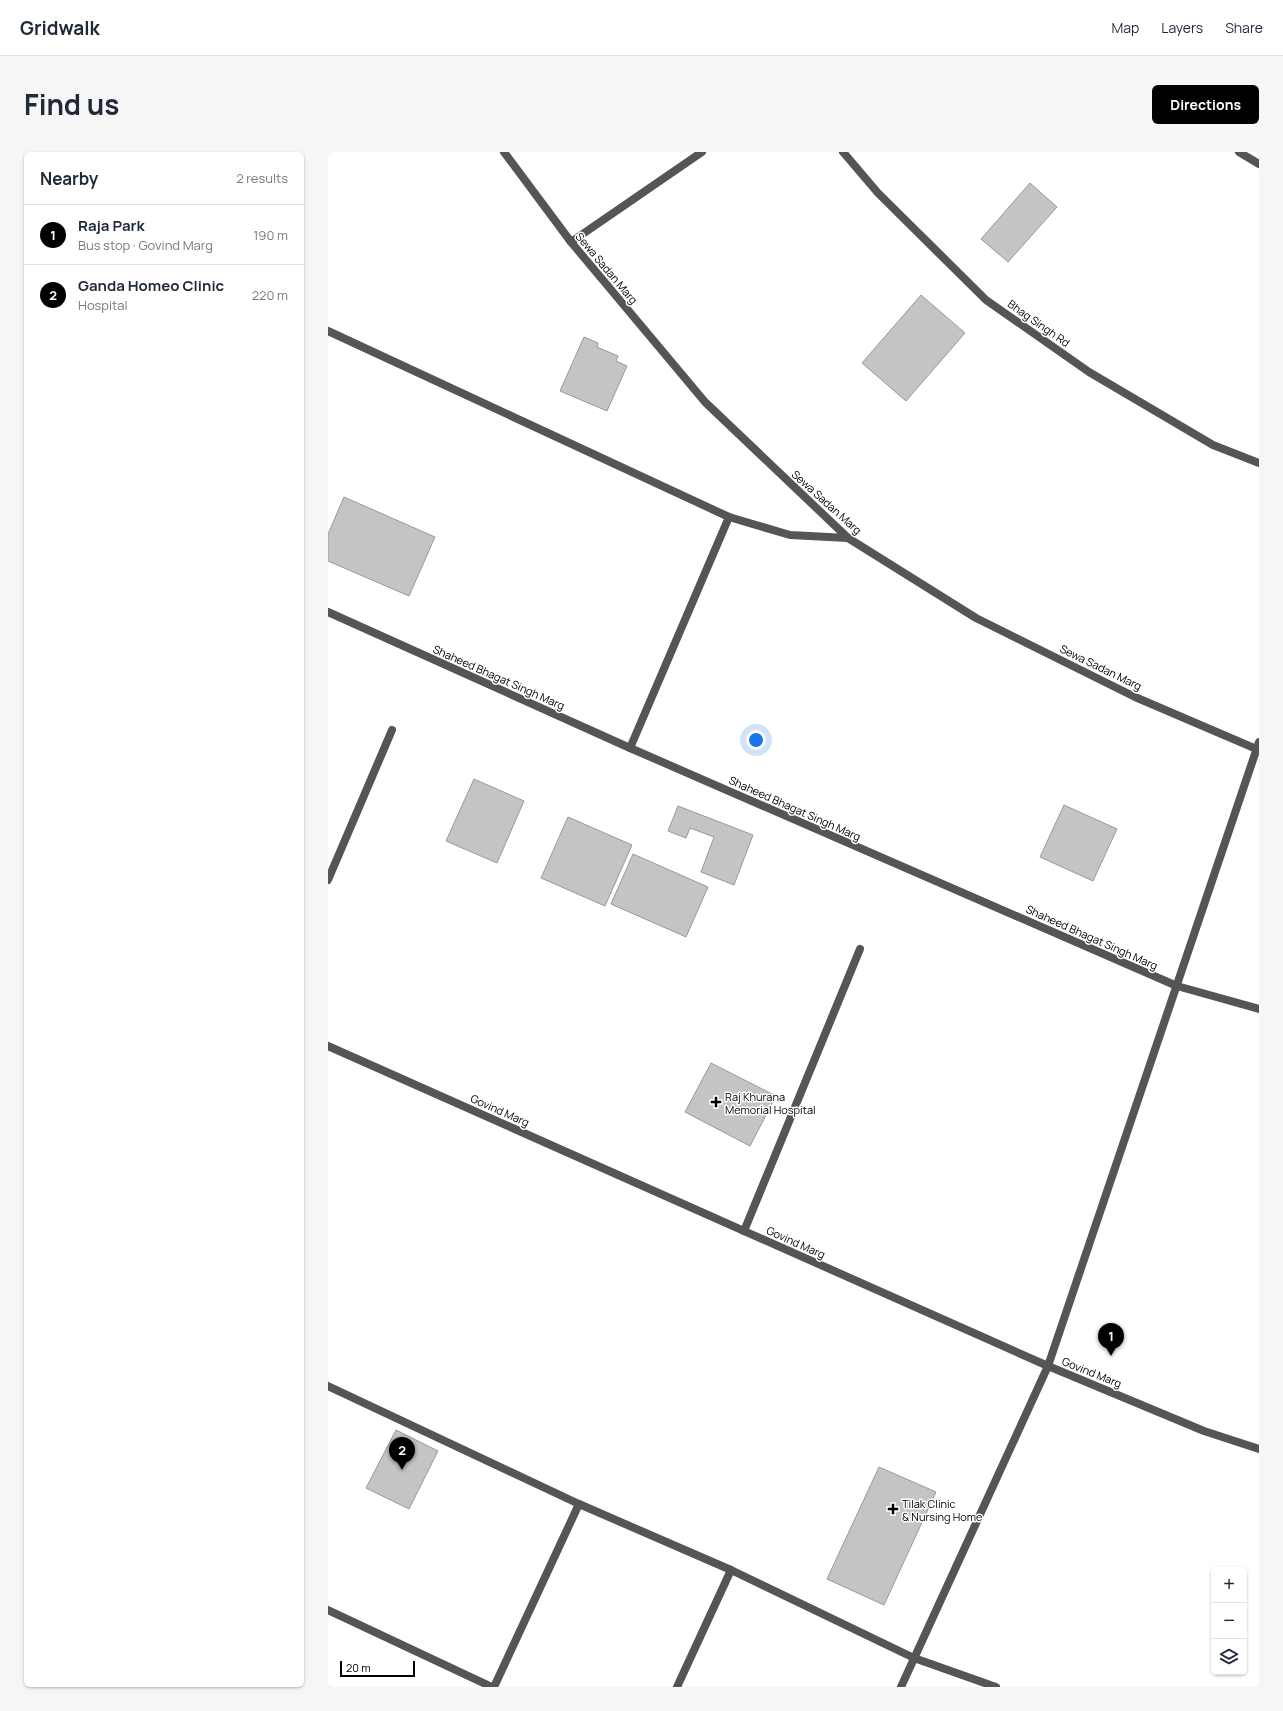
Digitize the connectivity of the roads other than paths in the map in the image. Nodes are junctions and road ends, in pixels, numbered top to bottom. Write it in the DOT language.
graph roads {
  1 [pos="504,152"];
  2 [pos="702,152"];
  3 [pos="843,152"];
  4 [pos="1239,152"];
  5 [pos="1259,164"];
  6 [pos="570,242"];
  7 [pos="328,331"];
  8 [pos="1259,463"];
  9 [pos="730,517"];
  10 [pos="848,538"];
  11 [pos="328,612"];
  12 [pos="392,730"];
  13 [pos="1258,747"];
  14 [pos="630,748"];
  15 [pos="328,880"];
  16 [pos="860,949"];
  17 [pos="1177,986"];
  18 [pos="1259,1009"];
  19 [pos="328,1046"];
  20 [pos="744,1231"];
  21 [pos="1048,1366"];
  22 [pos="328,1386"];
  23 [pos="1259,1449"];
  24 [pos="579,1504"];
  25 [pos="731,1570"];
  26 [pos="328,1610"];
  27 [pos="914,1658"];
  28 [pos="493,1687"];
  29 [pos="678,1687"];
  30 [pos="901,1687"];
  31 [pos="996,1687"];
  1 -- 6 [label="street, Sewa Sadan Marg"];
  2 -- 6 [label="street"];
  3 -- 8 [label="street, Bhag Singh Rd"];
  4 -- 5 [label="street"];
  6 -- 10 [label="street, Sewa Sadan Marg"];
  7 -- 9 [label="street"];
  9 -- 10 [label="street"];
  9 -- 14 [label="street"];
  10 -- 13 [label="street, Sewa Sadan Marg"];
  11 -- 14 [label="street, Shaheed Bhagat Singh Marg"];
  12 -- 15 [label="street"];
  13 -- 17 [label="street"];
  14 -- 17 [label="street, Shaheed Bhagat Singh Marg"];
  16 -- 20 [label="street"];
  17 -- 18 [label="street, Shaheed Bhagat Singh Marg"];
  17 -- 21 [label="street"];
  19 -- 20 [label="street, Govind Marg"];
  20 -- 21 [label="street, Govind Marg"];
  21 -- 23 [label="street, Govind Marg"];
  21 -- 27 [label="street"];
  22 -- 24 [label="street"];
  24 -- 25 [label="street"];
  24 -- 28 [label="street"];
  25 -- 27 [label="street"];
  25 -- 29 [label="street"];
  26 -- 28 [label="street"];
  27 -- 30 [label="street"];
  27 -- 31 [label="street"];
}
